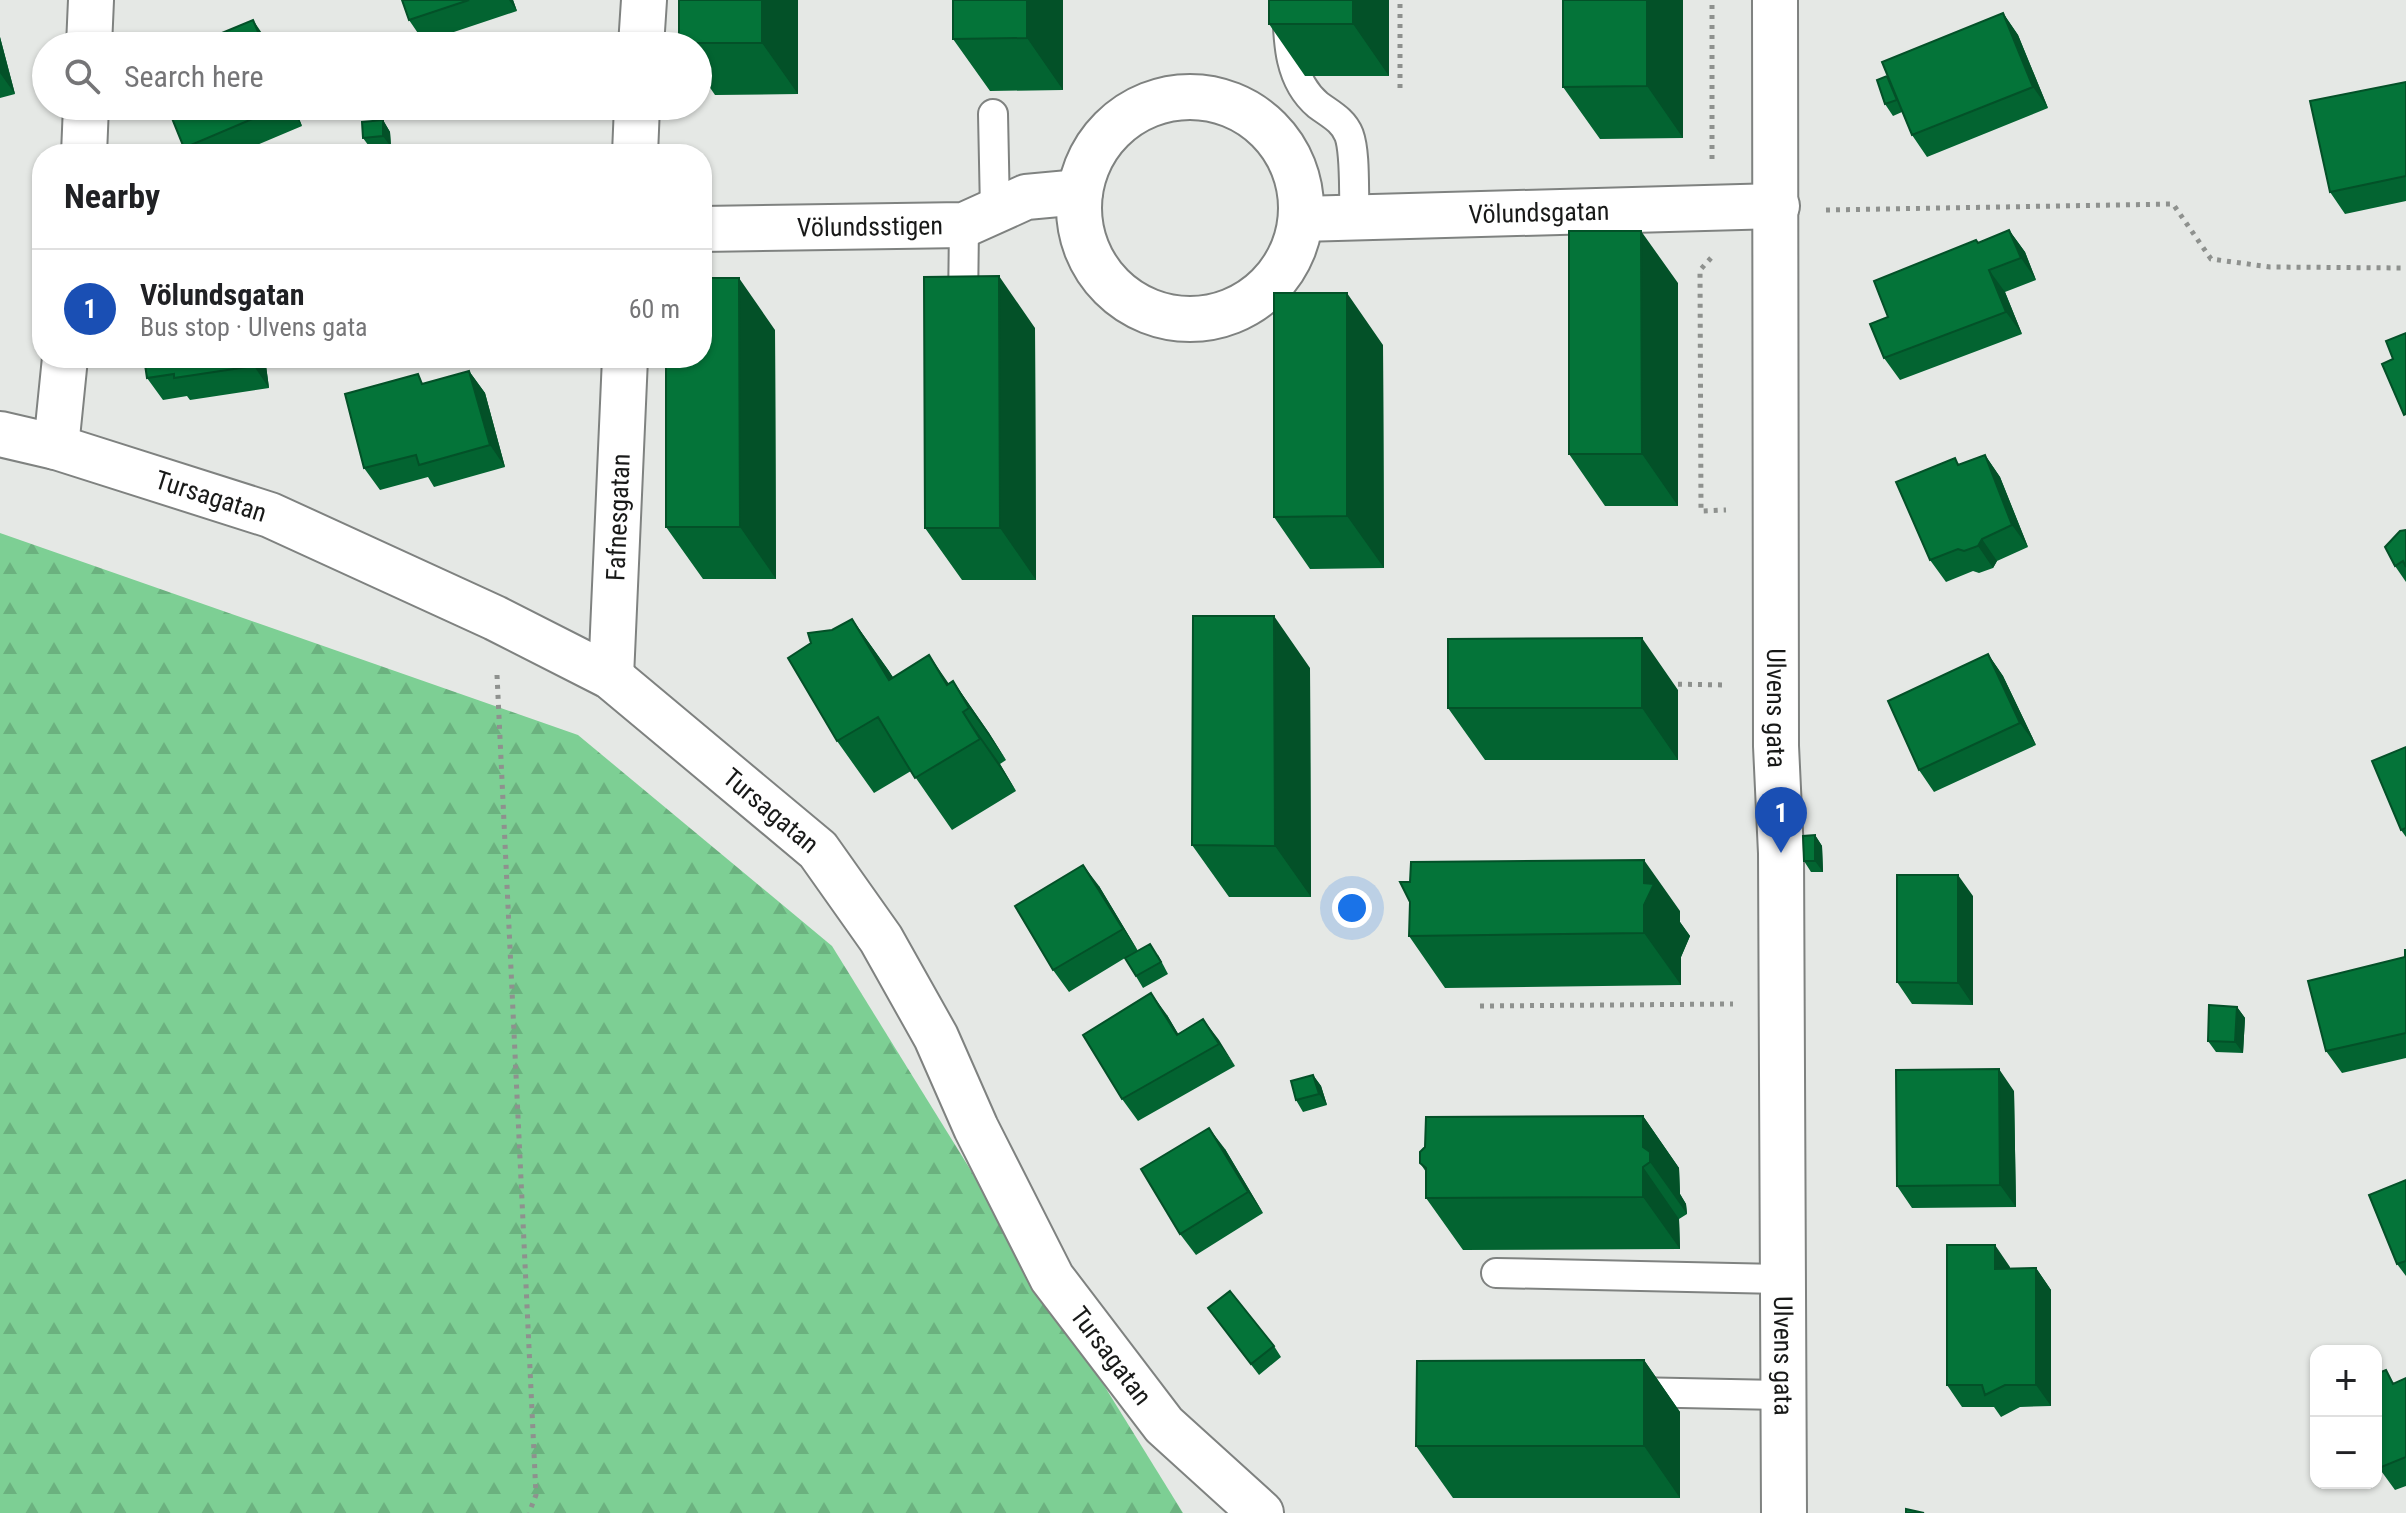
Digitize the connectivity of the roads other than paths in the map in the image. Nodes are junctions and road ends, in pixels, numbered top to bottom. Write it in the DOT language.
graph roads {
  1 [pos="91,0"];
  2 [pos="644,0"];
  3 [pos="1287,0"];
  4 [pos="1775,0"];
  5 [pos="90,32"];
  6 [pos="642,32"];
  7 [pos="993,114"];
  8 [pos="85,120"];
  9 [pos="636,120"];
  10 [pos="84,144"];
  11 [pos="635,144"];
  12 [pos="1080,192"];
  13 [pos="1777,206"];
  14 [pos="1355,217"];
  15 [pos="980,218"];
  16 [pos="1301,219"];
  17 [pos="712,229"];
  18 [pos="963,307"];
  19 [pos="64,368"];
  20 [pos="625,368"];
  21 [pos="0,434"];
  22 [pos="56,447"];
  23 [pos="611,677"];
  24 [pos="1496,1273"];
  25 [pos="1783,1279"];
  26 [pos="1612,1392"];
  27 [pos="1782,1395"];
  28 [pos="1261,1513"];
  29 [pos="1784,1513"];
  1 -- 5 [label="street"];
  2 -- 6 [label="street"];
  3 -- 14 [label="lane"];
  4 -- 13 [label="street, Ulvens gata"];
  7 -- 15 [label="lane"];
  8 -- 10 [label="street"];
  9 -- 11 [label="street"];
  12 -- 15 [label="street, Völundsstigen"];
  12 -- 16 [label="street"];
  12 -- 16 [label="street"];
  13 -- 14 [label="street, Völundsgatan"];
  13 -- 25 [label="street, Ulvens gata"];
  14 -- 16 [label="street, Völundsgatan"];
  15 -- 17 [label="street, Völundsstigen"];
  15 -- 18 [label="lane"];
  19 -- 22 [label="street"];
  20 -- 23 [label="street, Fafnesgatan"];
  21 -- 22 [label="street, Tursagatan"];
  22 -- 23 [label="street, Tursagatan"];
  23 -- 28 [label="street, Tursagatan"];
  24 -- 25 [label="lane"];
  25 -- 27 [label="street, Ulvens gata"];
  26 -- 27 [label="lane"];
  27 -- 29 [label="street, Ulvens gata"];
}
